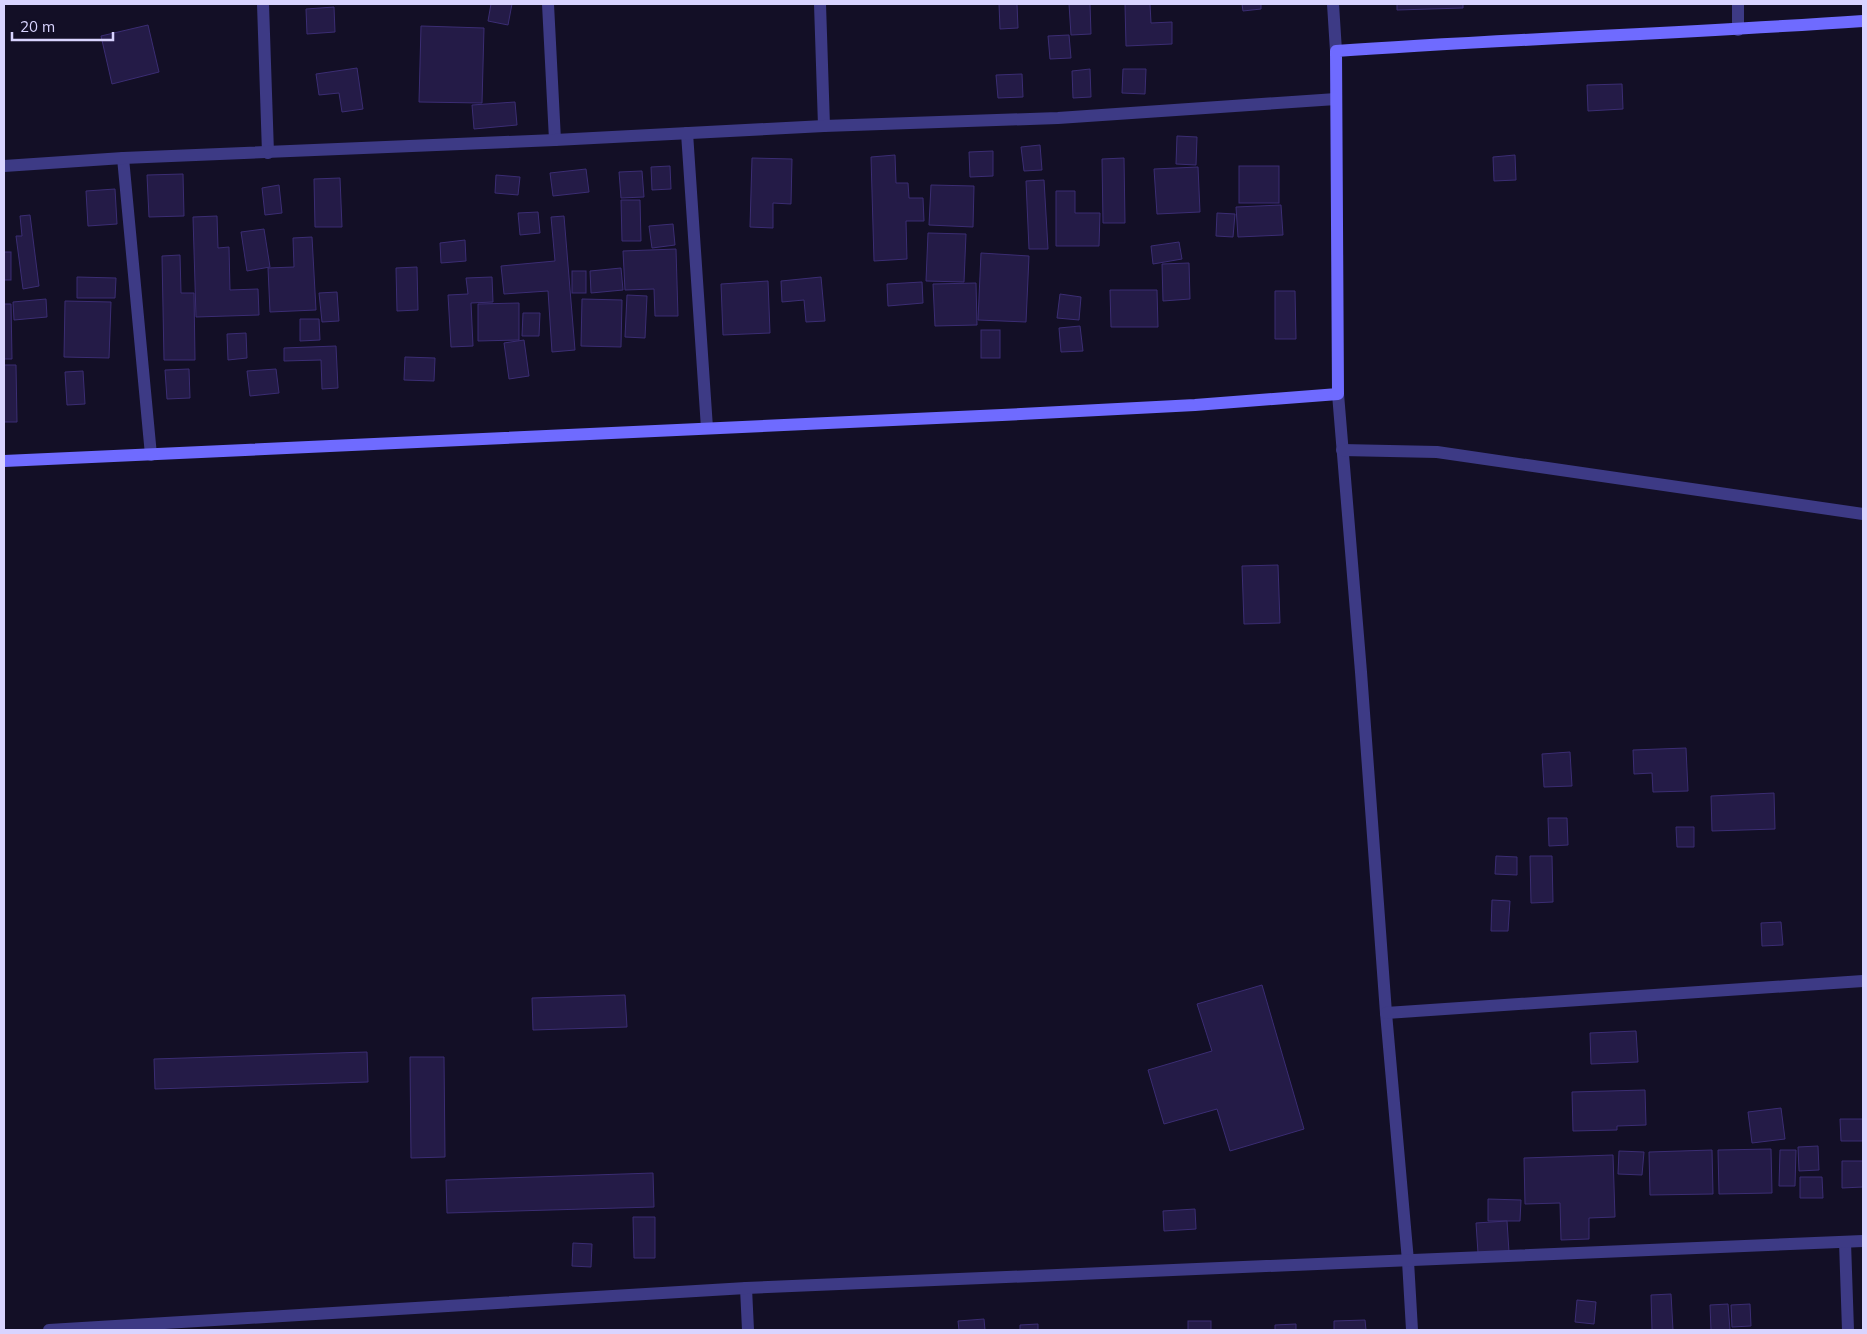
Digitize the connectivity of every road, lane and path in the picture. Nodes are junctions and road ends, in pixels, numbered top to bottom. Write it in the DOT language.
graph roads {
  1 [pos="263,4"];
  2 [pos="548,4"];
  3 [pos="820,4"];
  4 [pos="1334,4"];
  5 [pos="1738,4"];
  6 [pos="1863,21"];
  7 [pos="1738,30"];
  8 [pos="1336,52"];
  9 [pos="1336,99"];
  10 [pos="824,126"];
  11 [pos="687,133"];
  12 [pos="555,140"];
  13 [pos="268,153"];
  14 [pos="123,158"];
  15 [pos="4,166"];
  16 [pos="1338,394"];
  17 [pos="707,428"];
  18 [pos="1342,450"];
  19 [pos="151,455"];
  20 [pos="4,461"];
  21 [pos="1863,514"];
  22 [pos="1863,981"];
  23 [pos="1386,1013"];
  24 [pos="1863,1241"];
  25 [pos="1845,1242"];
  26 [pos="1408,1261"];
  27 [pos="746,1288"];
  28 [pos="180,1327"];
  29 [pos="48,1330"];
  30 [pos="748,1330"];
  31 [pos="1412,1330"];
  32 [pos="1848,1330"];
  1 -- 13 [label="street"];
  2 -- 12 [label="street"];
  3 -- 10 [label="street"];
  4 -- 8 [label="street"];
  5 -- 7 [label="street"];
  6 -- 7 [label="main road"];
  7 -- 8 [label="main road"];
  8 -- 9 [label="main road"];
  9 -- 10 [label="street"];
  9 -- 16 [label="main road"];
  10 -- 11 [label="street"];
  11 -- 12 [label="street"];
  11 -- 17 [label="street"];
  12 -- 13 [label="street"];
  13 -- 14 [label="street"];
  14 -- 15 [label="street"];
  14 -- 19 [label="street"];
  16 -- 17 [label="main road"];
  16 -- 18 [label="street"];
  17 -- 19 [label="main road"];
  18 -- 21 [label="street"];
  18 -- 23 [label="street"];
  19 -- 20 [label="main road"];
  22 -- 23 [label="street"];
  23 -- 26 [label="street"];
  24 -- 25 [label="street"];
  25 -- 26 [label="street"];
  25 -- 32 [label="street"];
  26 -- 27 [label="street"];
  26 -- 31 [label="street"];
  27 -- 28 [label="street"];
  27 -- 30 [label="street"];
  28 -- 29 [label="street"];
}
